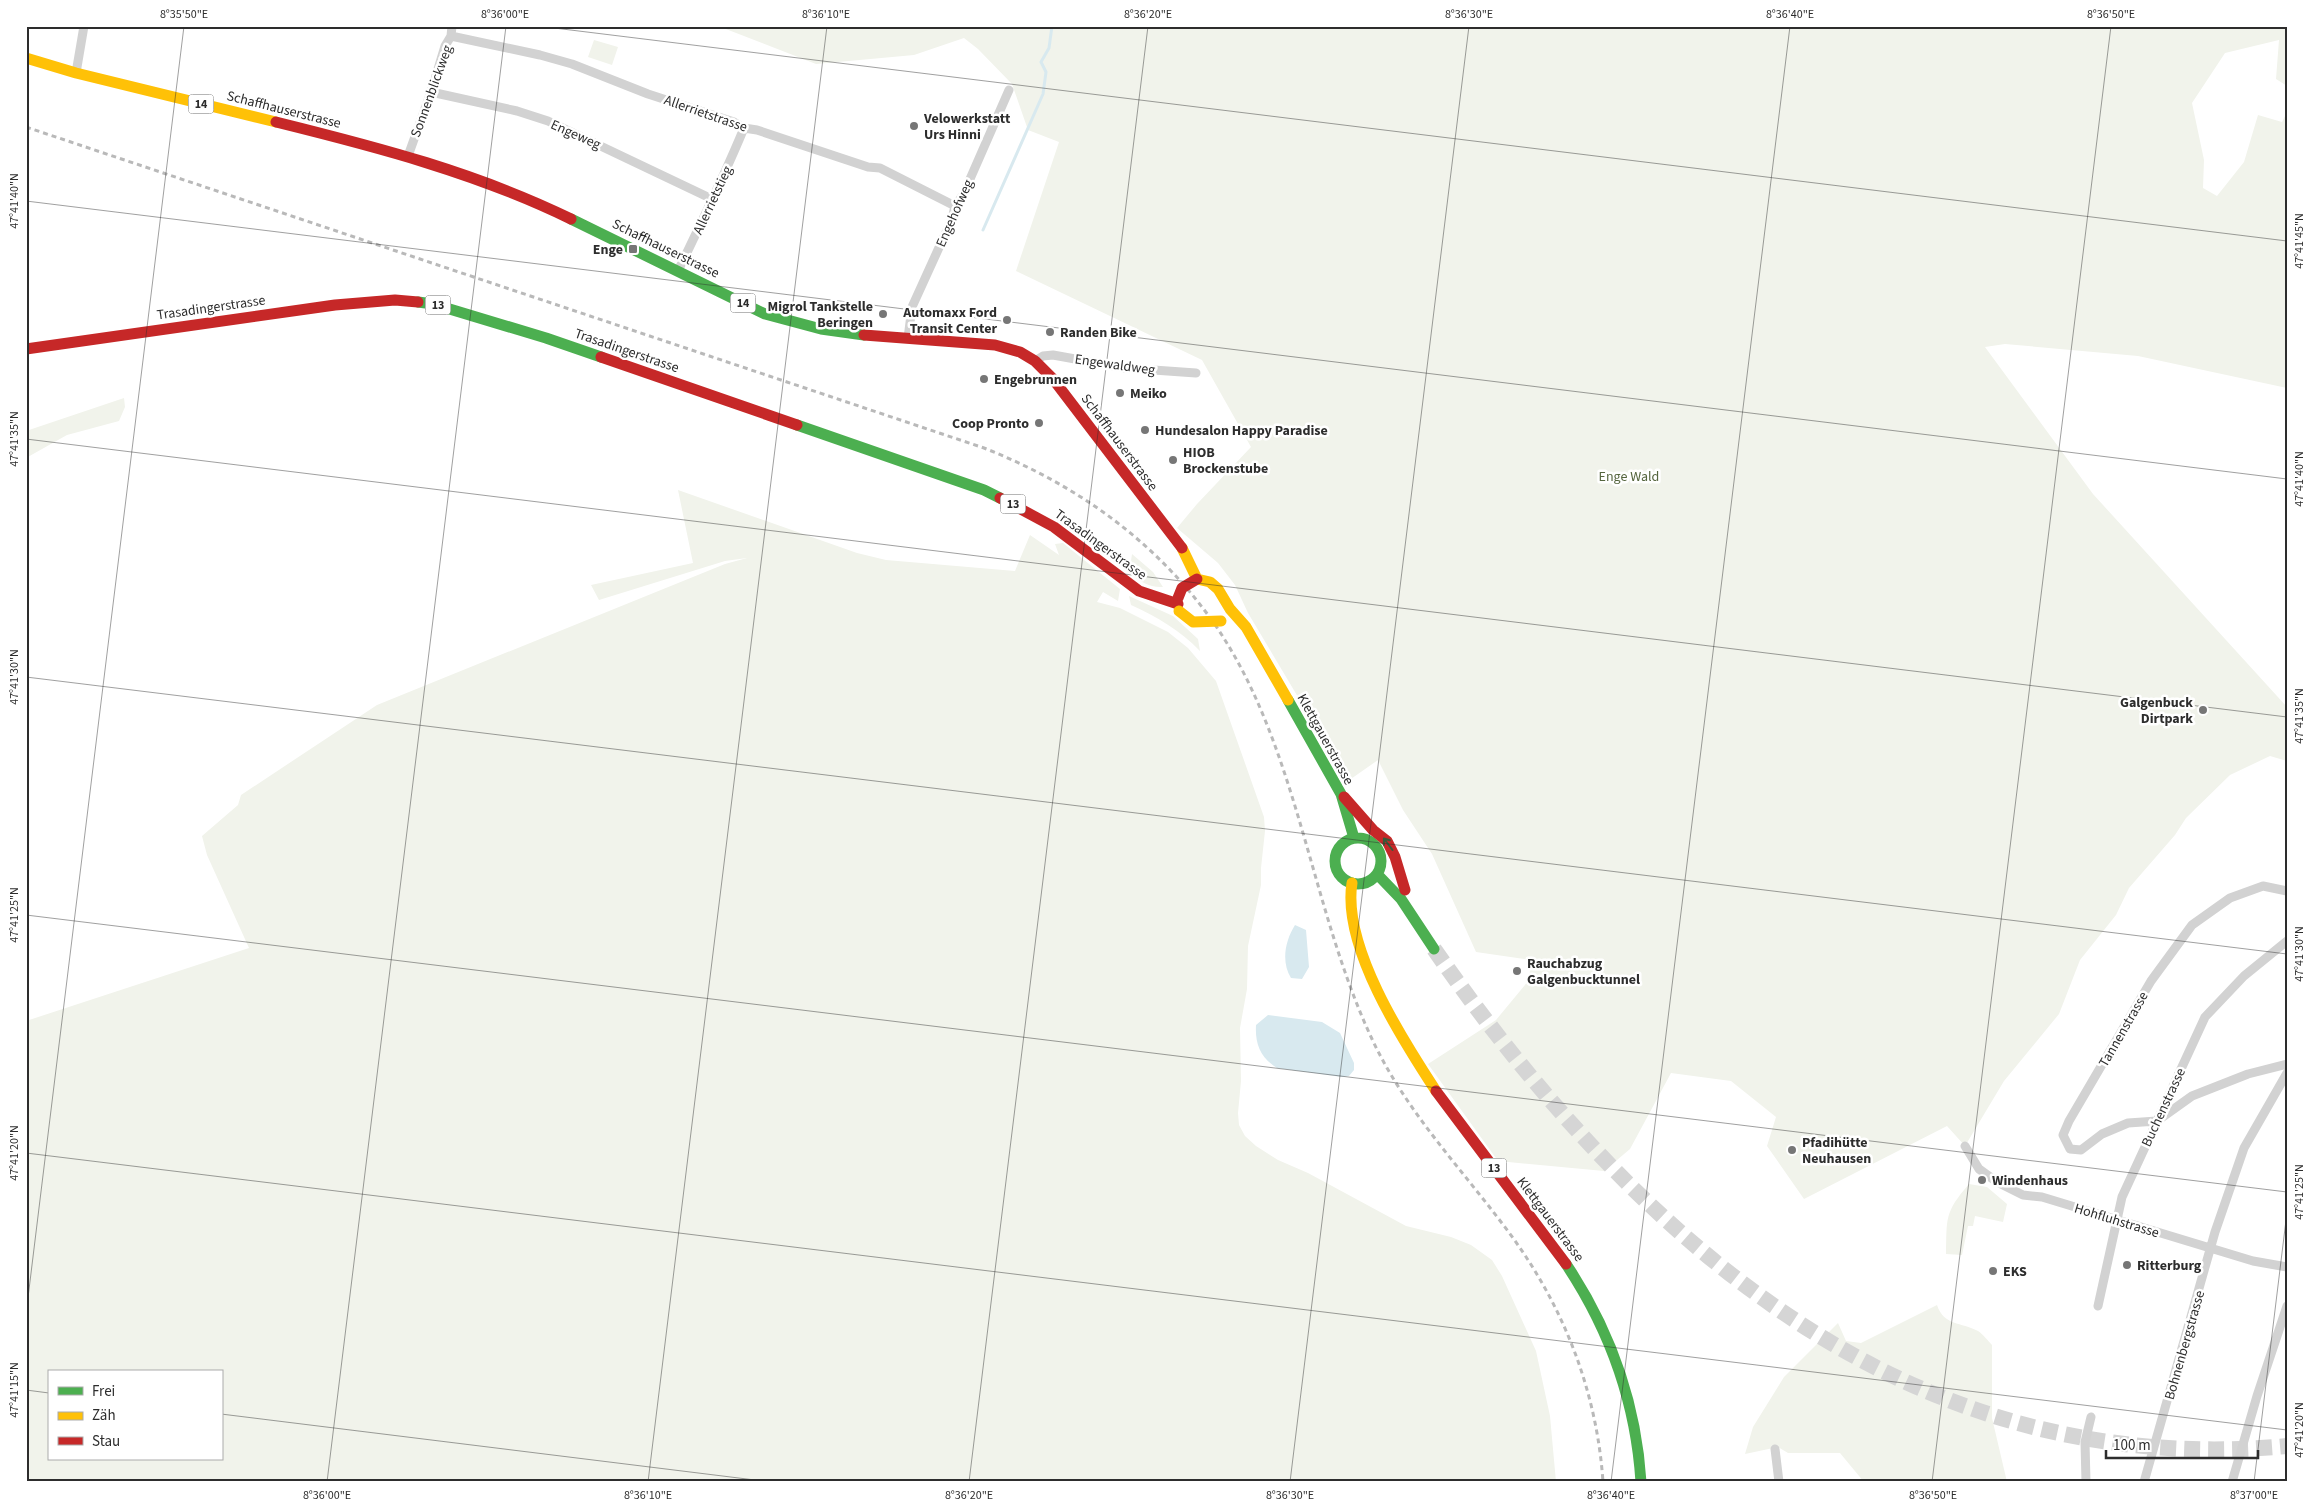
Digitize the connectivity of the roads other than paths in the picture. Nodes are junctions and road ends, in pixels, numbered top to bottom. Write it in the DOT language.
graph roads {
  1 [pos="84,26"];
  2 [pos="452,26"];
  3 [pos="451,36"];
  4 [pos="26,58"];
  5 [pos="76,73"];
  6 [pos="1009,90"];
  7 [pos="431,92"];
  8 [pos="744,128"];
  9 [pos="408,156"];
  10 [pos="712,199"];
  11 [pos="955,206"];
  12 [pos="678,271"];
  13 [pos="908,338"];
  14 [pos="26,349"];
  15 [pos="1035,361"];
  16 [pos="1196,373"];
  17 [pos="1201,579"];
  18 [pos="1178,604"];
  19 [pos="1262,658"];
  20 [pos="1341,794"];
  21 [pos="1354,838"];
  22 [pos="1377,874"];
  23 [pos="1352,883"];
  24 [pos="2287,891"];
  25 [pos="1409,910"];
  26 [pos="2287,941"];
  27 [pos="1434,949"];
  28 [pos="2287,1064"];
  29 [pos="2287,1073"];
  30 [pos="2157,1121"];
  31 [pos="1965,1146"];
  32 [pos="2116,1219"];
  33 [pos="2212,1248"];
  34 [pos="2287,1267"];
  35 [pos="2098,1306"];
  36 [pos="2287,1306"];
  37 [pos="2090,1417"];
  38 [pos="1775,1449"];
  39 [pos="1641,1482"];
  40 [pos="1779,1482"];
  41 [pos="2086,1482"];
  42 [pos="2144,1482"];
  43 [pos="2232,1482"];
  1 -- 5 [label="street"];
  2 -- 3 [label="street, Sonnenblickweg"];
  3 -- 7 [label="street, Sonnenblickweg"];
  3 -- 8 [label="street, Allerrietstrasse"];
  4 -- 5 [label="main road, Schaffhauserstrasse / 14"];
  5 -- 9 [label="main road, Schaffhauserstrasse / 14"];
  6 -- 11 [label="street, Engehofweg"];
  7 -- 9 [label="street, Sonnenblickweg"];
  7 -- 10 [label="street, Engeweg"];
  8 -- 10 [label="street, Allerrietstieg"];
  8 -- 11 [label="street, Allerrietstrasse"];
  9 -- 12 [label="main road, Schaffhauserstrasse / 14"];
  10 -- 12 [label="street, Allerrietstieg"];
  11 -- 13 [label="street, Engehofweg"];
  12 -- 13 [label="main road, Schaffhauserstrasse / 14"];
  13 -- 15 [label="main road, Schaffhauserstrasse / 14"];
  14 -- 18 [label="main road, Trasadingerstrasse / 13"];
  15 -- 16 [label="street, Engewaldweg"];
  15 -- 17 [label="main road, Schaffhauserstrasse / 14"];
  17 -- 18 [label="main road, bridge"];
  17 -- 19 [label="main road, Klettgauerstrasse / 13"];
  18 -- 19 [label="main road, Klettgauerstrasse / 13, bridge"];
  19 -- 20 [label="main road, Klettgauerstrasse / 13"];
  20 -- 21 [label="main road, Klettgauerstrasse / 13"];
  25 -- 20 [label="main road, one-way"];
  21 -- 22 [label="main road"];
  21 -- 23 [label="main road"];
  22 -- 23 [label="main road"];
  22 -- 25 [label="main road"];
  23 -- 39 [label="main road, Klettgauerstrasse / 13"];
  24 -- 30 [label="street, Tannenstrasse"];
  25 -- 27 [label="main road"];
  26 -- 30 [label="street, Buchenstrasse"];
  28 -- 30 [label="street"];
  29 -- 33 [label="street, Bohnenbergstrasse"];
  30 -- 32 [label="street, Buchenstrasse"];
  31 -- 32 [label="street, Hohfluhstrasse"];
  32 -- 33 [label="street, Hohfluhstrasse"];
  32 -- 35 [label="street, Buchenstrasse"];
  33 -- 34 [label="street, Hohfluhstrasse"];
  33 -- 42 [label="street, Bohnenbergstrasse"];
  36 -- 43 [label="street"];
  37 -- 41 [label="street"];
  38 -- 40 [label="street"];
}
